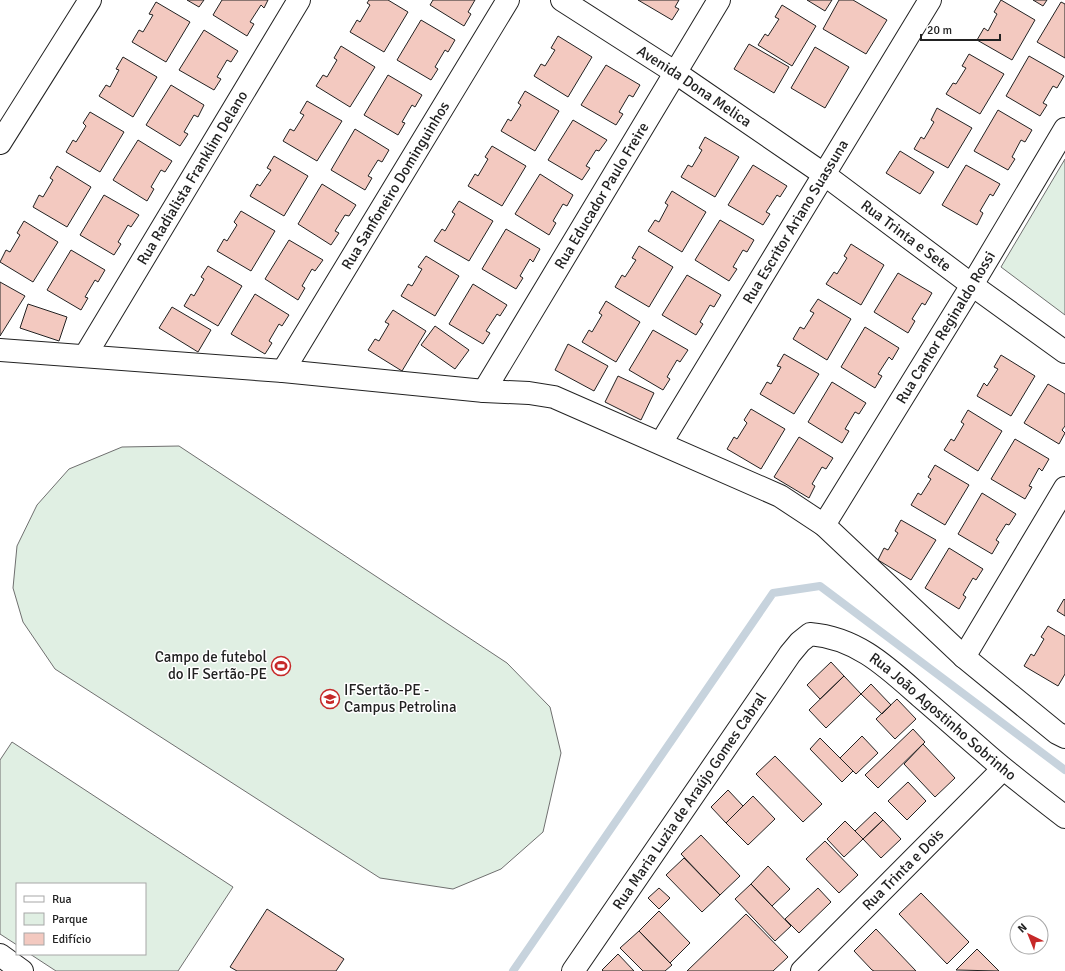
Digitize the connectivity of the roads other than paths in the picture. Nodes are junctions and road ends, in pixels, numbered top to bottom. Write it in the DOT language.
graph roads {
  1 [pos="90,0"];
  2 [pos="299,0"];
  3 [pos="508,0"];
  4 [pos="562,0"];
  5 [pos="719,0"];
  6 [pos="930,0"];
  7 [pos="676,73"];
  8 [pos="1065,129"];
  9 [pos="0,143"];
  10 [pos="825,174"];
  11 [pos="972,285"];
  12 [pos="0,350"];
  13 [pos="1065,352"];
  14 [pos="85,356"];
  15 [pos="283,371"];
  16 [pos="484,391"];
  17 [pos="661,443"];
  18 [pos="1065,488"];
  19 [pos="824,525"];
  20 [pos="810,634"];
  21 [pos="964,657"];
  22 [pos="1065,737"];
  23 [pos="1003,769"];
  24 [pos="1065,817"];
  25 [pos="0,955"];
  26 [pos="22,971"];
  27 [pos="573,971"];
  28 [pos="802,971"];
  1 -- 9 [label="street"];
  2 -- 14 [label="street, Rua Radialista Franklim Delano"];
  3 -- 15 [label="street, Rua Sanfoneiro Dominguinhos"];
  4 -- 7 [label="street, Avenida Dona Melica"];
  5 -- 7 [label="street, Rua Educador Paulo Freire"];
  6 -- 10 [label="street, Rua Escritor Ariano Suassuna"];
  7 -- 10 [label="street, Avenida Dona Melica"];
  7 -- 16 [label="street, Rua Educador Paulo Freire"];
  8 -- 11 [label="street, Rua Cantor Reginaldo Rossi"];
  10 -- 11 [label="street, Rua Trinta e Sete"];
  10 -- 17 [label="street, Rua Escritor Ariano Suassuna"];
  11 -- 13 [label="street, Rua Trinta e Sete"];
  11 -- 19 [label="street, Rua Cantor Reginaldo Rossi"];
  12 -- 14 [label="street"];
  14 -- 15 [label="street"];
  15 -- 16 [label="street"];
  16 -- 17 [label="street"];
  17 -- 19 [label="street"];
  18 -- 21 [label="street"];
  19 -- 21 [label="street"];
  20 -- 23 [label="street, Rua João Agostinho Sobrinho"];
  20 -- 27 [label="street, Rua Maria Luzia de Araújo Gomes Cabral"];
  21 -- 22 [label="street"];
  23 -- 24 [label="street, Rua João Agostinho Sobrinho"];
  23 -- 28 [label="street, Rua Trinta e Dois"];
  25 -- 26 [label="street"];
}
